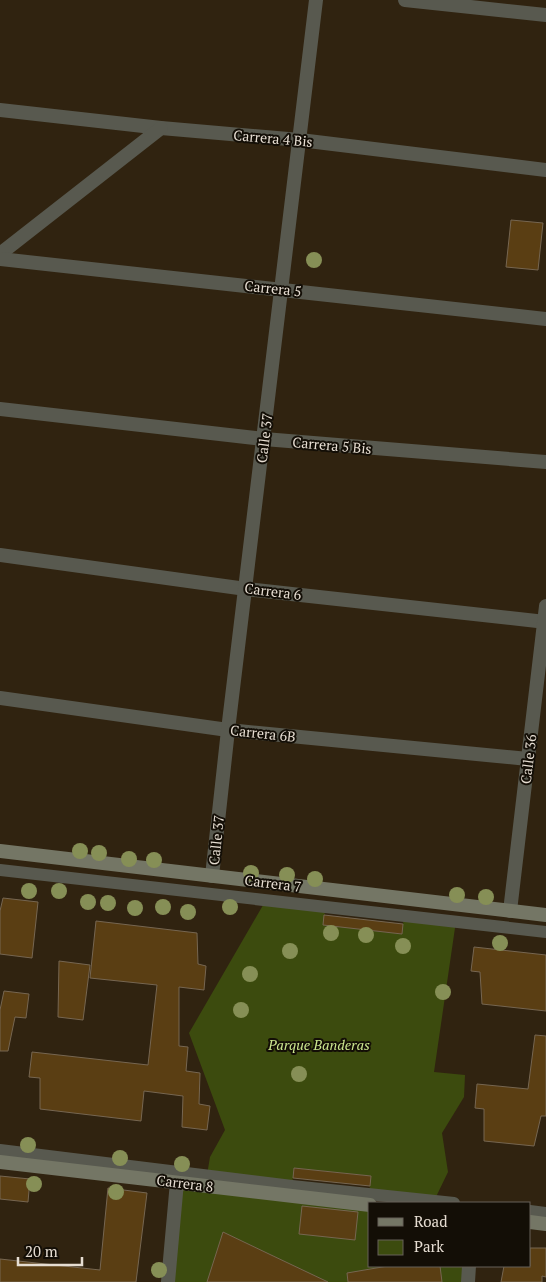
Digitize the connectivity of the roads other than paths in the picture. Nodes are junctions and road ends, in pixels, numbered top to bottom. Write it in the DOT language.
graph roads {
  1 [pos="316,0"];
  2 [pos="405,0"];
  3 [pos="546,15"];
  4 [pos="0,110"];
  5 [pos="161,128"];
  6 [pos="300,140"];
  7 [pos="546,170"];
  8 [pos="0,254"];
  9 [pos="0,258"];
  10 [pos="282,289"];
  11 [pos="546,319"];
  12 [pos="0,409"];
  13 [pos="264,439"];
  14 [pos="546,462"];
  15 [pos="0,555"];
  16 [pos="246,588"];
  17 [pos="546,606"];
  18 [pos="545,622"];
  19 [pos="0,698"];
  20 [pos="228,730"];
  21 [pos="528,759"];
  22 [pos="0,851"];
  23 [pos="0,870"];
  24 [pos="212,876"];
  25 [pos="510,911"];
  26 [pos="546,916"];
  27 [pos="546,932"];
  28 [pos="0,1150"];
  29 [pos="0,1162"];
  30 [pos="177,1182"];
  31 [pos="444,1202"];
  32 [pos="368,1205"];
  33 [pos="531,1211"];
  34 [pos="546,1213"];
  35 [pos="531,1222"];
  36 [pos="546,1224"];
  37 [pos="469,1267"];
  38 [pos="168,1282"];
  39 [pos="468,1282"];
  1 -- 6 [label="street, Calle 37"];
  2 -- 3 [label="street"];
  4 -- 5 [label="street, Carrera 4 Bis"];
  5 -- 6 [label="street, Carrera 4 Bis"];
  5 -- 8 [label="street"];
  6 -- 7 [label="street, Carrera 4 Bis"];
  6 -- 10 [label="street, Calle 37"];
  9 -- 10 [label="street, Carrera 5"];
  10 -- 11 [label="street, Carrera 5"];
  10 -- 13 [label="street, Calle 37"];
  12 -- 13 [label="street, Carrera 5 Bis"];
  13 -- 14 [label="street, Carrera 5 Bis"];
  13 -- 16 [label="street, Calle 37"];
  15 -- 16 [label="street, Carrera 6"];
  16 -- 18 [label="street, Carrera 6"];
  16 -- 20 [label="street, Calle 37"];
  17 -- 18 [label="street, Calle 36"];
  18 -- 21 [label="street, Calle 36"];
  19 -- 20 [label="street, Carrera 6B"];
  20 -- 21 [label="street, Carrera 6B"];
  20 -- 24 [label="street, Calle 37"];
  21 -- 25 [label="street, Calle 36"];
  22 -- 24 [label="main road, Carrera 7"];
  23 -- 27 [label="lane"];
  24 -- 25 [label="main road, Carrera 7"];
  25 -- 26 [label="main road, Carrera 7"];
  28 -- 31 [label="lane"];
  29 -- 30 [label="main road, Carrera 8"];
  30 -- 32 [label="main road, Carrera 8"];
  30 -- 38 [label="street"];
  33 -- 34 [label="lane"];
  35 -- 36 [label="main road"];
  37 -- 39 [label="street"];
}
